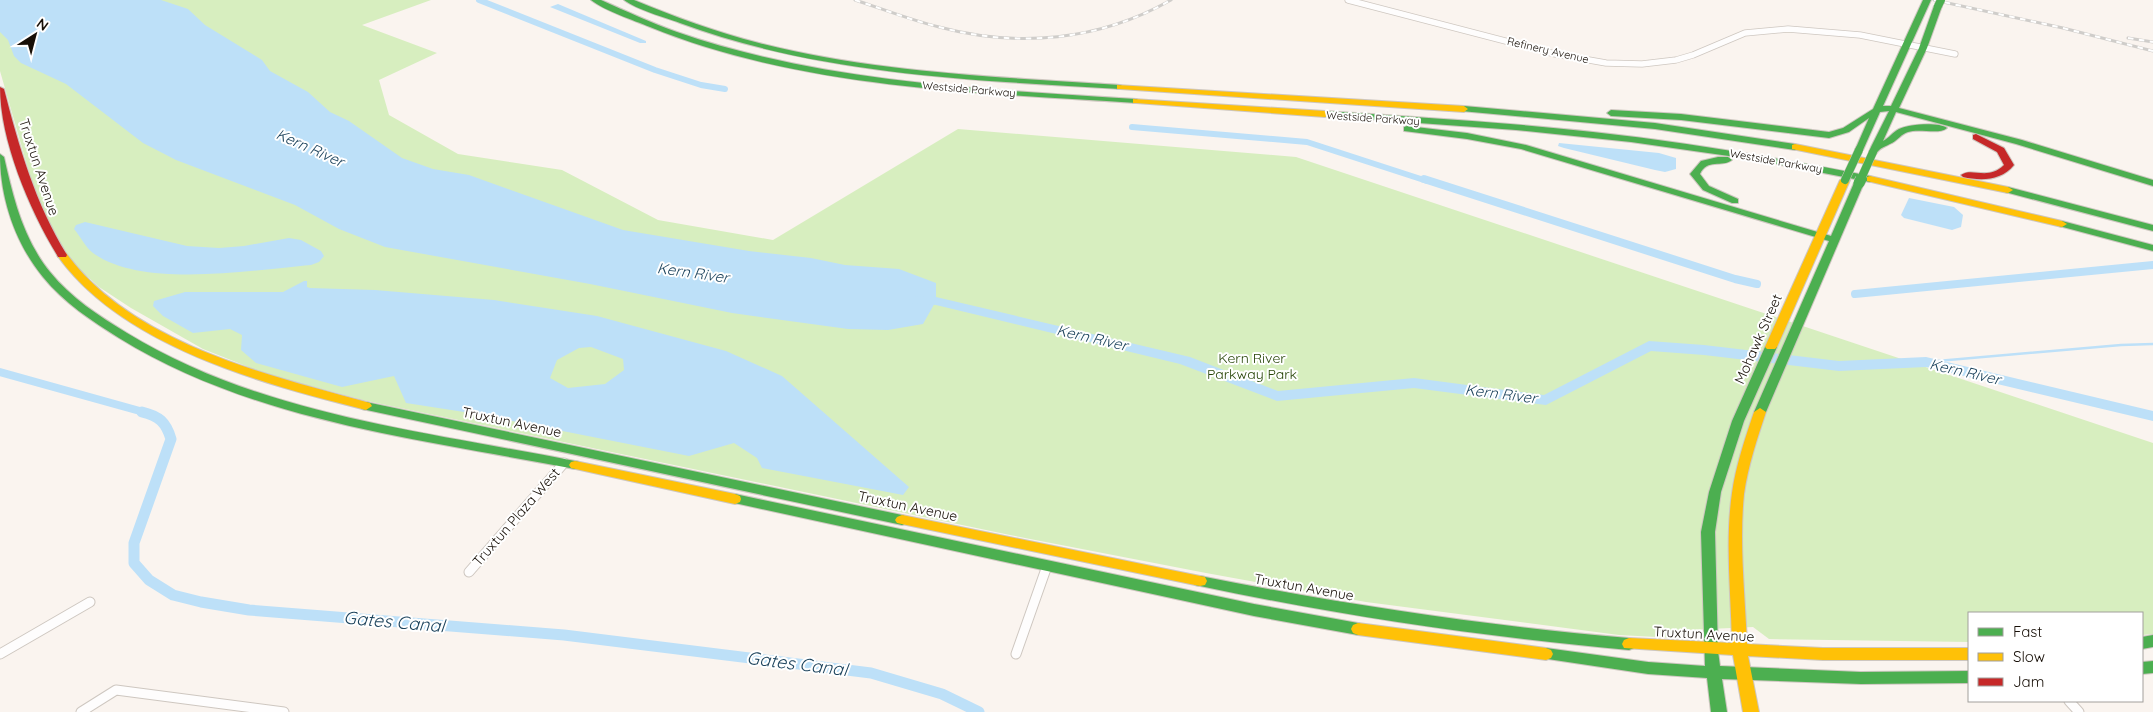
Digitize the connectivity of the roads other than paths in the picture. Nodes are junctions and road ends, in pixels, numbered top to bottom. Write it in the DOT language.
graph roads {
  1 [pos="595,0"];
  2 [pos="628,0"];
  3 [pos="1348,0"];
  4 [pos="1933,2"];
  5 [pos="1906,44"];
  6 [pos="1923,48"];
  7 [pos="1955,54"];
  8 [pos="0,89"];
  9 [pos="1180,104"];
  10 [pos="1403,105"];
  11 [pos="1880,108"];
  12 [pos="1893,109"];
  13 [pos="1693,131"];
  14 [pos="1874,150"];
  15 [pos="0,157"];
  16 [pos="2153,183"];
  17 [pos="1962,199"];
  18 [pos="2153,230"];
  19 [pos="1823,232"];
  20 [pos="1837,236"];
  21 [pos="2153,248"];
  22 [pos="528,441"];
  23 [pos="564,462"];
  24 [pos="646,466"];
  25 [pos="1102,561"];
  26 [pos="1047,566"];
  27 [pos="469,572"];
  28 [pos="90,602"];
  29 [pos="1711,651"];
  30 [pos="1740,651"];
  31 [pos="0,654"];
  32 [pos="1016,654"];
  33 [pos="1968,654"];
  34 [pos="1714,673"];
  35 [pos="1745,674"];
  36 [pos="1968,677"];
  37 [pos="2070,702"];
  38 [pos="81,712"];
  39 [pos="284,712"];
  40 [pos="1719,712"];
  41 [pos="1751,712"];
  42 [pos="2078,712"];
  1 -- 9 [label="main road, Westside Parkway"];
  2 -- 10 [label="main road, Westside Parkway"];
  3 -- 5 [label="street, Refinery Avenue"];
  4 -- 5 [label="main road, Mohawk Street"];
  4 -- 6 [label="main road, Mohawk Street"];
  5 -- 6 [label="street, Refinery Avenue"];
  5 -- 11 [label="main road, Mohawk Street"];
  6 -- 7 [label="street, Refinery Avenue"];
  6 -- 12 [label="main road, Mohawk Street"];
  8 -- 22 [label="main road, Truxtun Avenue"];
  9 -- 17 [label="main road, Westside Parkway"];
  9 -- 19 [label="main road"];
  10 -- 11 [label="main road"];
  10 -- 13 [label="main road, Westside Parkway"];
  11 -- 12 [label="main road"];
  11 -- 19 [label="main road, Mohawk Street, bridge"];
  12 -- 14 [label="main road, Mohawk Street"];
  12 -- 16 [label="main road"];
  13 -- 14 [label="main road"];
  13 -- 18 [label="main road, Westside Parkway"];
  14 -- 20 [label="main road, Mohawk Street, bridge"];
  15 -- 23 [label="main road, Truxtun Avenue"];
  17 -- 19 [label="main road"];
  17 -- 21 [label="main road, Westside Parkway"];
  19 -- 20 [label="main road"];
  19 -- 29 [label="main road, Mohawk Street"];
  20 -- 30 [label="main road, Mohawk Street"];
  22 -- 23 [label="main road"];
  22 -- 24 [label="main road, Truxtun Avenue"];
  23 -- 24 [label="main road"];
  23 -- 26 [label="main road, Truxtun Avenue"];
  23 -- 27 [label="street, Truxtun Plaza West"];
  24 -- 25 [label="main road, Truxtun Avenue"];
  25 -- 26 [label="main road"];
  25 -- 29 [label="main road, Truxtun Avenue"];
  26 -- 32 [label="street"];
  26 -- 34 [label="main road, Truxtun Avenue"];
  28 -- 31 [label="street"];
  29 -- 30 [label="main road, Truxtun Avenue"];
  29 -- 34 [label="main road, Mohawk Street"];
  30 -- 33 [label="main road, Truxtun Avenue"];
  30 -- 35 [label="main road, Mohawk Street"];
  34 -- 35 [label="main road, Truxtun Avenue"];
  34 -- 40 [label="main road, Mohawk Street"];
  35 -- 36 [label="main road, Truxtun Avenue"];
  35 -- 41 [label="main road, Mohawk Street"];
  37 -- 42 [label="street"];
  38 -- 39 [label="street"];
}
